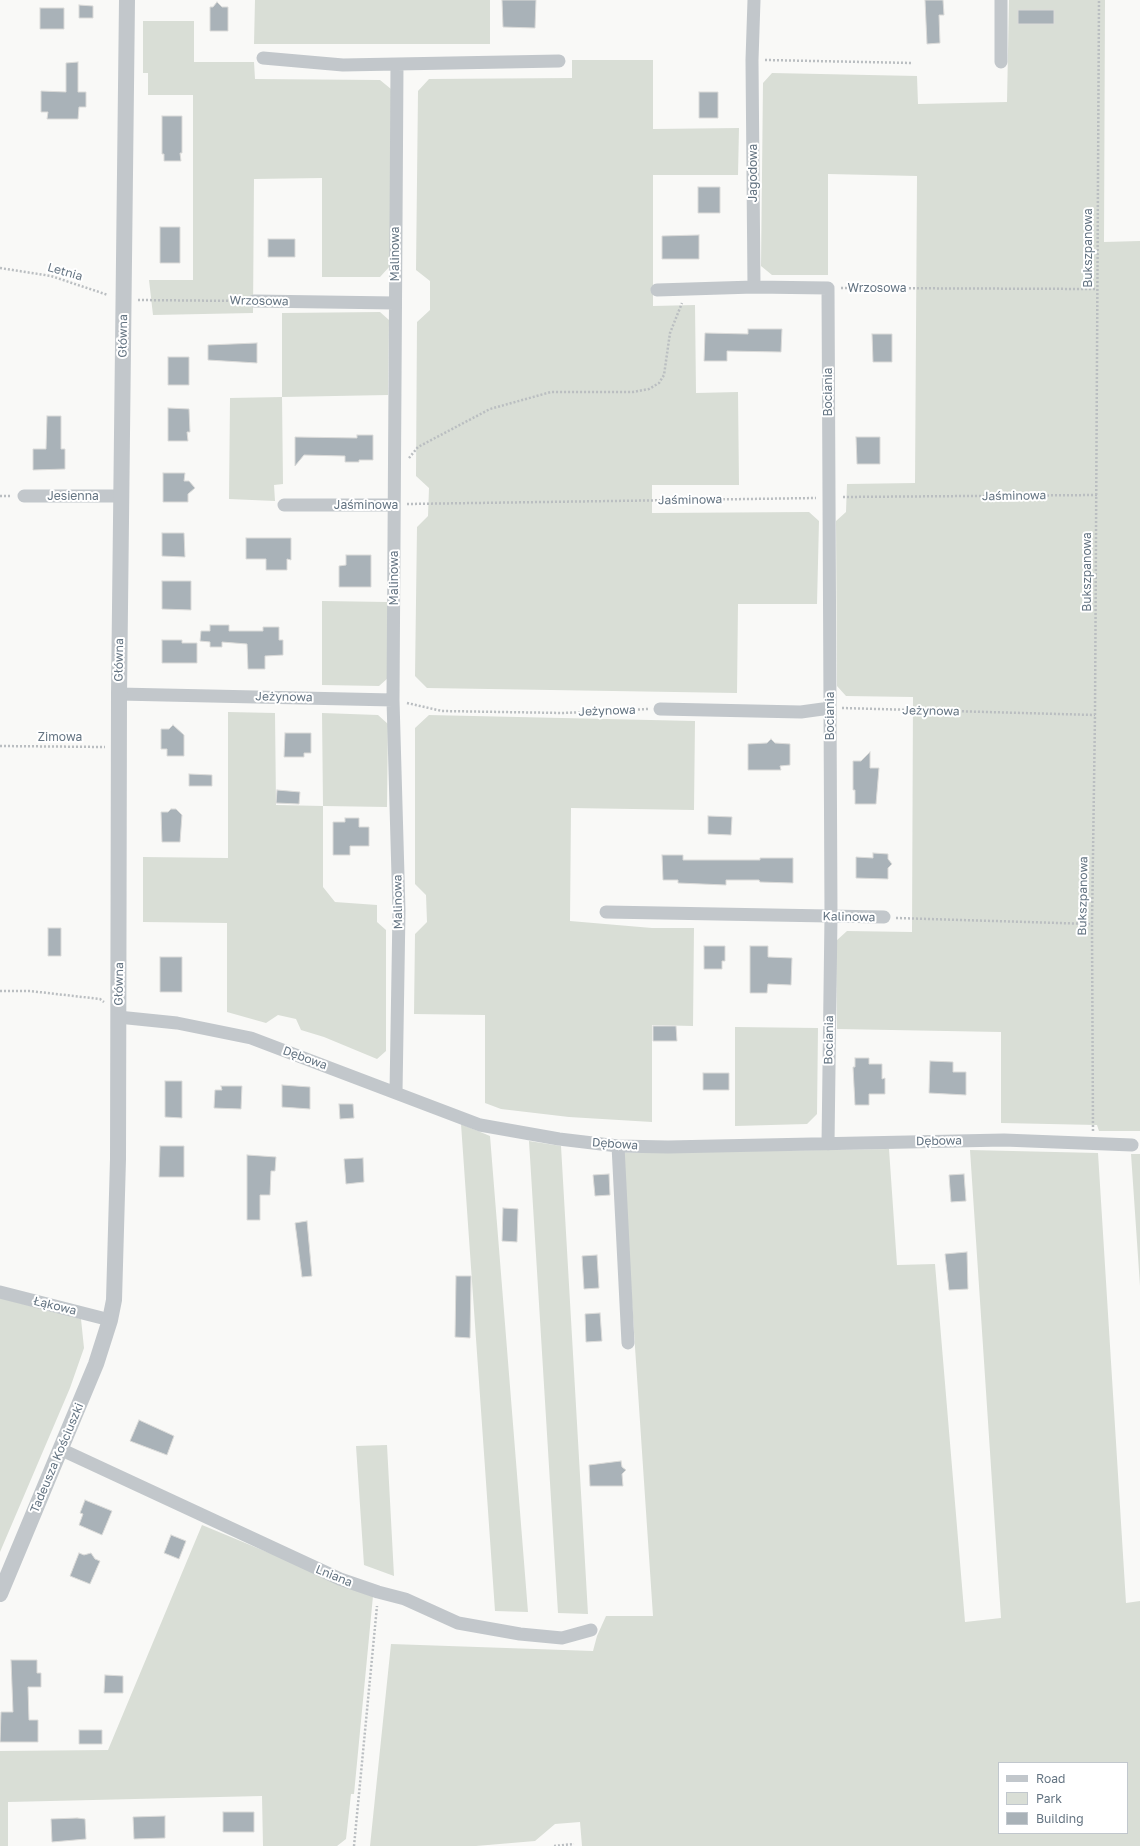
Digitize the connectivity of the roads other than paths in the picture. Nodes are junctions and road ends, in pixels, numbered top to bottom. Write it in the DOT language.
graph roads {
  1 [pos="127,0"];
  2 [pos="754,0"];
  3 [pos="1001,0"];
  4 [pos="263,58"];
  5 [pos="559,61"];
  6 [pos="1001,62"];
  7 [pos="397,65"];
  8 [pos="754,287"];
  9 [pos="657,290"];
  10 [pos="254,301"];
  11 [pos="395,303"];
  12 [pos="24,496"];
  13 [pos="121,496"];
  14 [pos="284,505"];
  15 [pos="394,505"];
  16 [pos="119,694"];
  17 [pos="393,700"];
  18 [pos="830,708"];
  19 [pos="660,709"];
  20 [pos="606,912"];
  21 [pos="831,916"];
  22 [pos="884,917"];
  23 [pos="118,1013"];
  24 [pos="396,1092"];
  25 [pos="828,1144"];
  26 [pos="1132,1145"];
  27 [pos="618,1146"];
  28 [pos="0,1292"];
  29 [pos="110,1320"];
  30 [pos="628,1343"];
  31 [pos="60,1449"];
  32 [pos="0,1594"];
  33 [pos="591,1630"];
  1 -- 13 [label="street, Główna"];
  2 -- 8 [label="street, Jagodowa"];
  3 -- 6 [label="street"];
  4 -- 7 [label="street"];
  5 -- 7 [label="street"];
  7 -- 11 [label="street, Malinowa"];
  8 -- 9 [label="street"];
  8 -- 18 [label="street, Bociania"];
  10 -- 11 [label="street, Wrzosowa"];
  11 -- 15 [label="street, Malinowa"];
  12 -- 13 [label="street, Jesienna"];
  13 -- 16 [label="street, Główna"];
  14 -- 15 [label="street, Jaśminowa"];
  15 -- 17 [label="street, Malinowa"];
  16 -- 17 [label="street, Jeżynowa"];
  16 -- 23 [label="street, Główna"];
  17 -- 24 [label="street, Malinowa"];
  18 -- 19 [label="street"];
  18 -- 21 [label="street, Bociania"];
  20 -- 21 [label="street, Kalinowa"];
  21 -- 22 [label="street, Kalinowa"];
  21 -- 25 [label="street, Bociania"];
  23 -- 24 [label="street, Dębowa"];
  23 -- 29 [label="street, Główna"];
  24 -- 27 [label="street, Dębowa"];
  25 -- 26 [label="street, Dębowa"];
  25 -- 27 [label="street, Dębowa"];
  27 -- 30 [label="street"];
  28 -- 29 [label="street, Łąkowa"];
  29 -- 31 [label="street, Tadeusza Kościuszki"];
  31 -- 32 [label="street, Tadeusza Kościuszki"];
  31 -- 33 [label="street, Lniana"];
}
